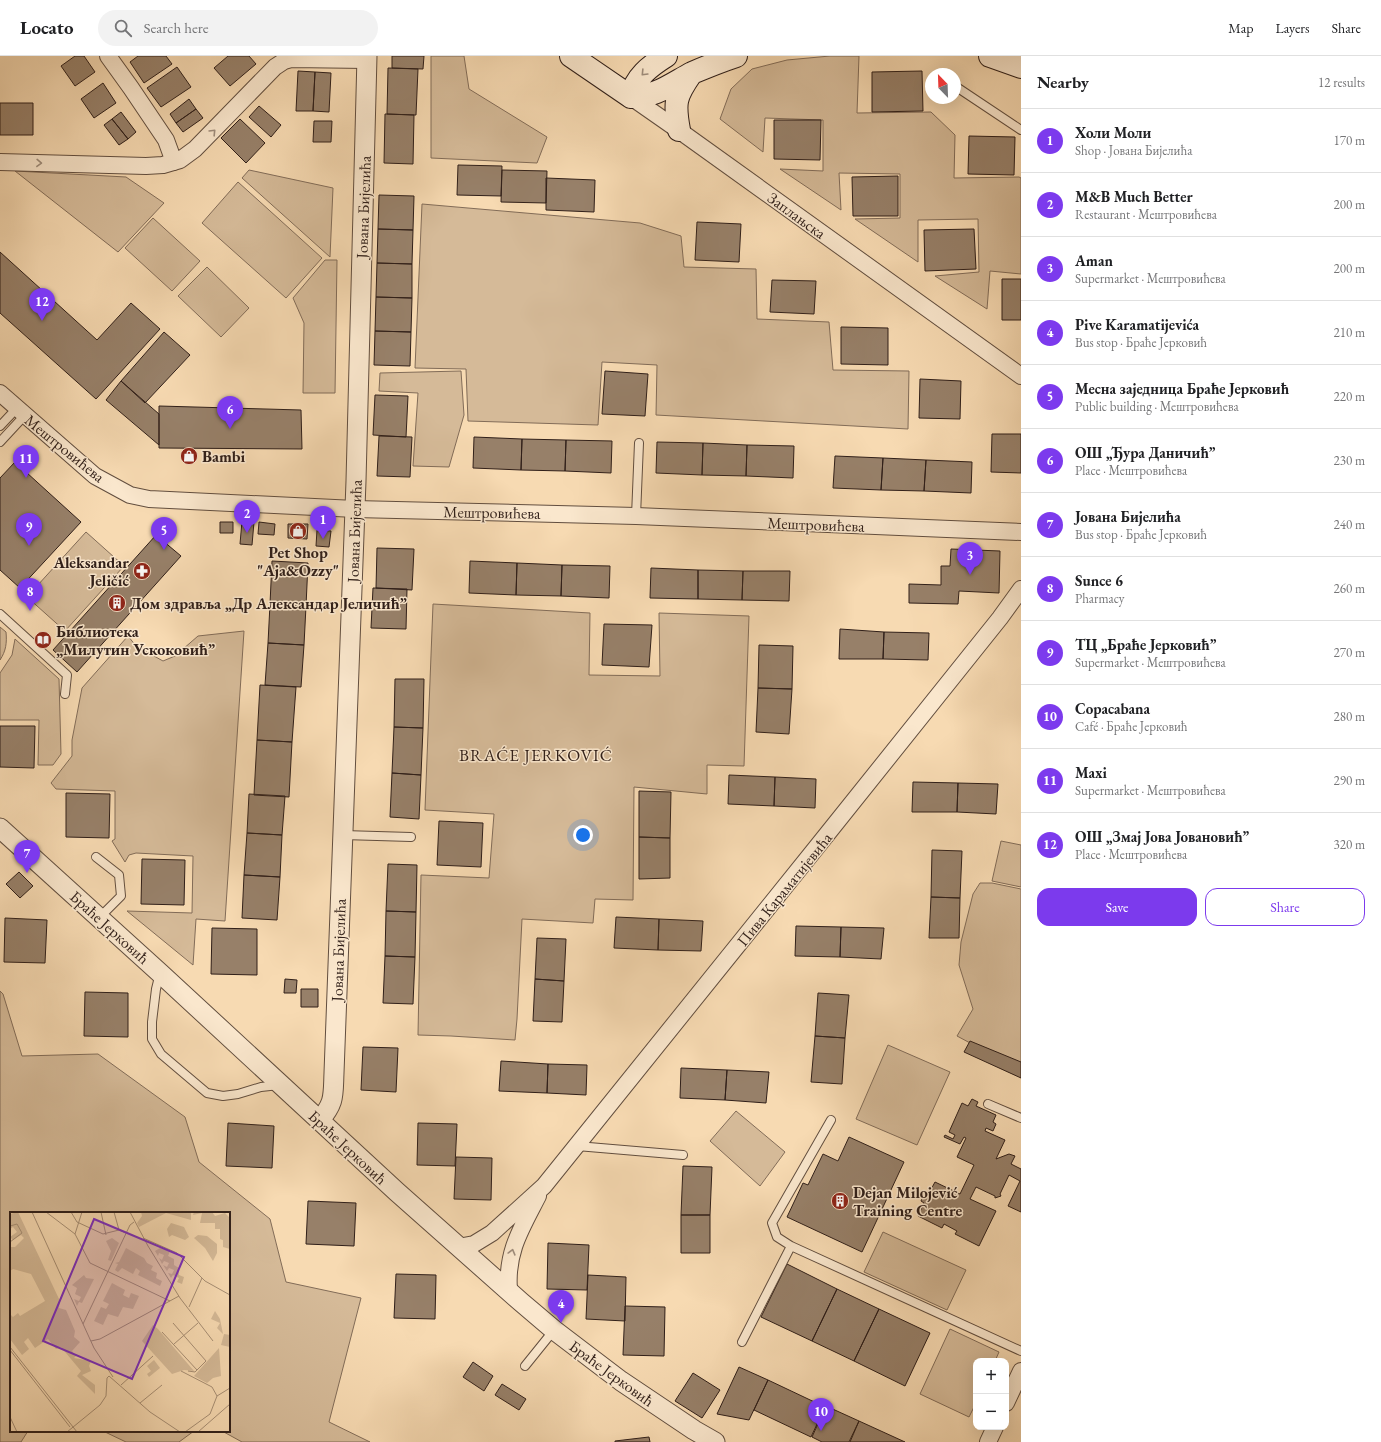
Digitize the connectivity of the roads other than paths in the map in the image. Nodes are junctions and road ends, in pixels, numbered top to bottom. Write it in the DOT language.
graph roads {
  1 [pos="108,56"];
  2 [pos="571,56"];
  3 [pos="666,56"];
  4 [pos="736,56"];
  5 [pos="990,56"];
  6 [pos="367,58"];
  7 [pos="282,59"];
  8 [pos="1021,67"];
  9 [pos="691,74"];
  10 [pos="961,90"];
  11 [pos="632,97"];
  12 [pos="679,130"];
  13 [pos="1021,130"];
  14 [pos="0,162"];
  15 [pos="174,162"];
  16 [pos="1021,376"];
  17 [pos="0,393"];
  18 [pos="21,412"];
  19 [pos="0,426"];
  20 [pos="0,442"];
  21 [pos="639,444"];
  22 [pos="355,509"];
  23 [pos="636,516"];
  24 [pos="1021,532"];
  25 [pos="1021,589"];
  26 [pos="0,614"];
  27 [pos="65,694"];
  28 [pos="0,828"];
  29 [pos="343,835"];
  30 [pos="411,837"];
  31 [pos="96,857"];
  32 [pos="99,918"];
  33 [pos="160,973"];
  34 [pos="280,1085"];
  35 [pos="988,1104"];
  36 [pos="1021,1118"];
  37 [pos="831,1120"];
  38 [pos="319,1121"];
  39 [pos="577,1146"];
  40 [pos="683,1155"];
  41 [pos="544,1186"];
  42 [pos="791,1246"];
  43 [pos="458,1247"];
  44 [pos="509,1290"];
  45 [pos="554,1330"];
  46 [pos="742,1342"];
  47 [pos="1021,1351"];
  48 [pos="525,1366"];
  49 [pos="1020,1377"];
  50 [pos="1009,1397"];
  51 [pos="994,1430"];
  52 [pos="700,1436"];
  53 [pos="715,1442"];
  54 [pos="988,1442"];
  1 -- 15 [label="street"];
  2 -- 11 [label="main road, Заплањска"];
  3 -- 11 [label="main road, one-way"];
  4 -- 9 [label="main road"];
  5 -- 8 [label="main road"];
  6 -- 7 [label="street"];
  6 -- 22 [label="street, Јована Бијелића"];
  15 -- 7 [label="street, one-way"];
  9 -- 11 [label="main road"];
  9 -- 12 [label="main road"];
  10 -- 13 [label="lane"];
  11 -- 12 [label="street, Заплањска"];
  12 -- 16 [label="street, Заплањска"];
  14 -- 15 [label="street, one-way"];
  17 -- 18 [label="street, Мештровићева"];
  18 -- 19 [label="lane"];
  18 -- 20 [label="lane"];
  18 -- 22 [label="street, Мештровићева"];
  21 -- 23 [label="lane"];
  22 -- 23 [label="street, Мештровићева"];
  22 -- 29 [label="street, Јована Бијелића"];
  23 -- 24 [label="street, Мештровићева"];
  25 -- 39 [label="street, Пива Караматијевића"];
  26 -- 27 [label="lane"];
  28 -- 32 [label="street, Браће Јерковић"];
  29 -- 30 [label="lane"];
  29 -- 38 [label="street, Јована Бијелића"];
  31 -- 32 [label="lane"];
  32 -- 33 [label="street, Браће Јерковић"];
  33 -- 34 [label="street, Браће Јерковић"];
  33 -- 34 [label="lane"];
  34 -- 38 [label="street, Браће Јерковић"];
  35 -- 36 [label="lane"];
  37 -- 42 [label="lane"];
  38 -- 43 [label="street, Браће Јерковић"];
  39 -- 40 [label="lane"];
  39 -- 41 [label="street, Пива Караматијевића"];
  41 -- 43 [label="street, Пива Караматијевића"];
  44 -- 41 [label="street, Пива Караматијевића, one-way"];
  42 -- 46 [label="lane"];
  42 -- 47 [label="lane"];
  43 -- 44 [label="street, Браће Јерковић"];
  44 -- 45 [label="street, Браће Јерковић"];
  45 -- 48 [label="lane"];
  45 -- 52 [label="street, Браће Јерковић"];
  49 -- 50 [label="street"];
  51 -- 54 [label="street"];
  52 -- 53 [label="street, Браће Јерковић"];
}
